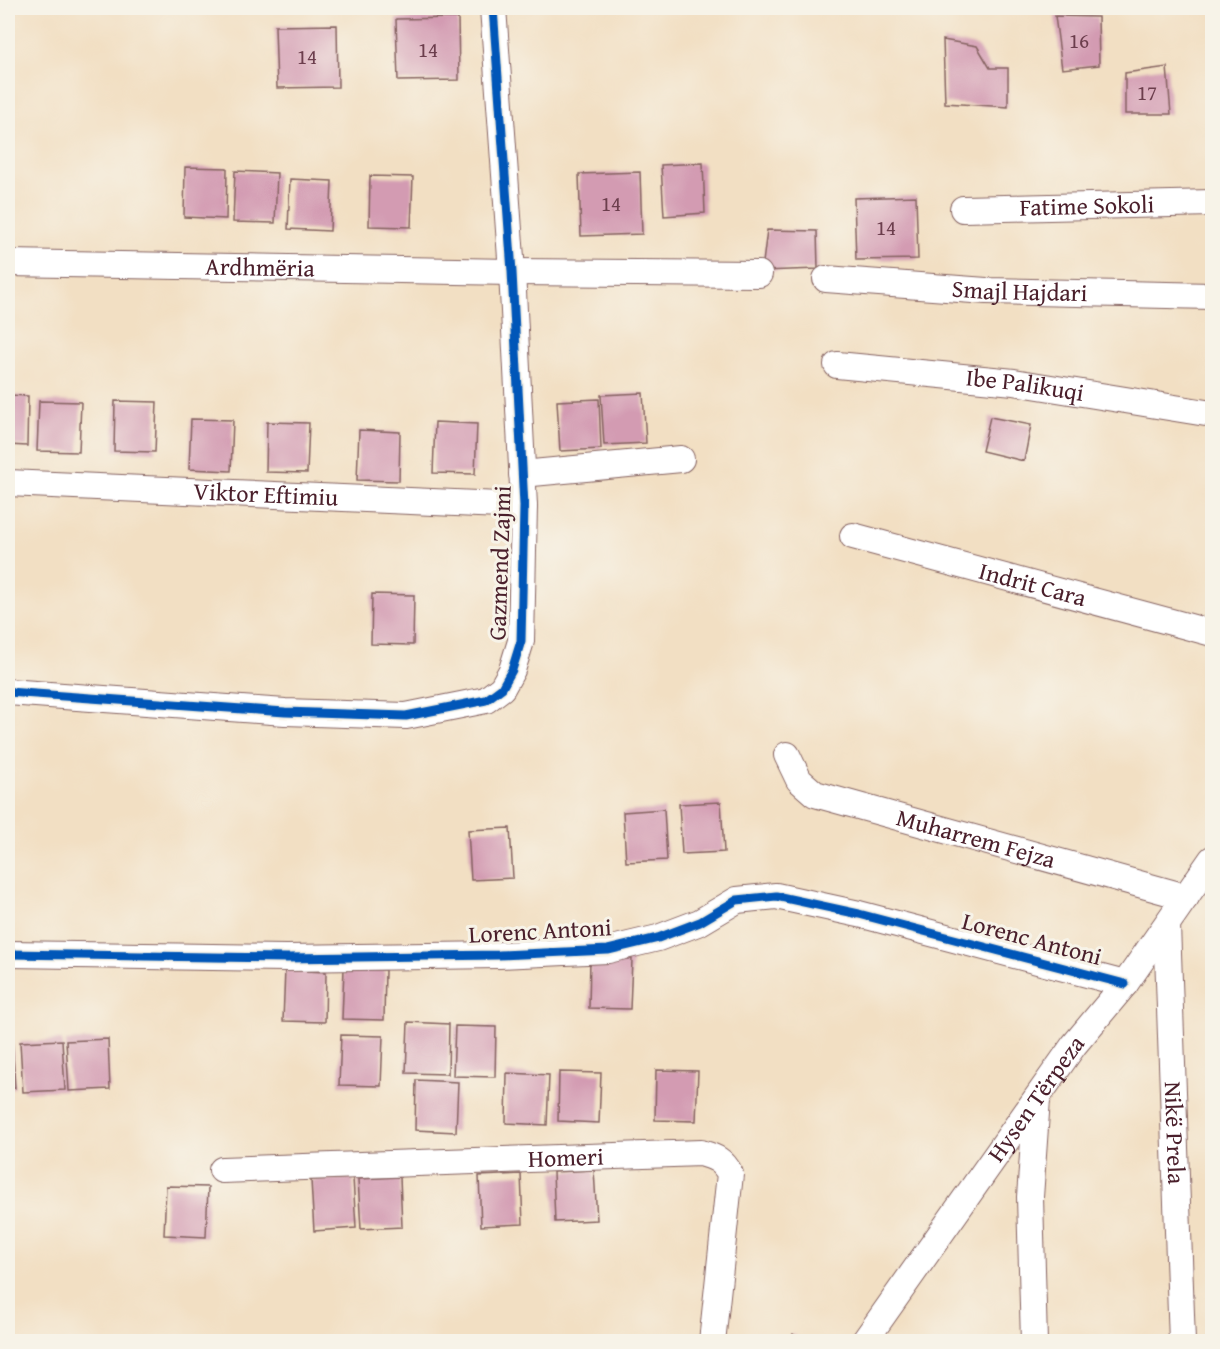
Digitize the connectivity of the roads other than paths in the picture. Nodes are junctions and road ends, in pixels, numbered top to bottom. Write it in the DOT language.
graph roads {
  1 [pos="493,8"];
  2 [pos="1212,203"];
  3 [pos="963,209"];
  4 [pos="8,263"];
  5 [pos="512,272"];
  6 [pos="759,274"];
  7 [pos="826,279"];
  8 [pos="1212,296"];
  9 [pos="837,365"];
  10 [pos="1212,414"];
  11 [pos="681,459"];
  12 [pos="522,474"];
  13 [pos="8,483"];
  14 [pos="524,506"];
  15 [pos="853,536"];
  16 [pos="1212,633"];
  17 [pos="8,692"];
  18 [pos="787,755"];
  19 [pos="1212,859"];
  20 [pos="1186,897"];
  21 [pos="1167,925"];
  22 [pos="8,954"];
  23 [pos="1125,984"];
  24 [pos="1037,1099"];
  25 [pos="222,1170"];
  26 [pos="712,1341"];
  27 [pos="864,1341"];
  28 [pos="1034,1341"];
  29 [pos="1182,1341"];
  1 -- 5 [label="street, Gazmend Zajmi"];
  2 -- 3 [label="street, Fatime Sokoli"];
  4 -- 5 [label="street, Ardhmëria"];
  5 -- 6 [label="street"];
  5 -- 12 [label="street, Gazmend Zajmi"];
  7 -- 8 [label="street, Smajl Hajdari"];
  9 -- 10 [label="street, Ibe Palikuqi"];
  11 -- 12 [label="street, Gazmend Zajmi"];
  12 -- 14 [label="street, Gazmend Zajmi"];
  13 -- 14 [label="street, Viktor Eftimiu"];
  14 -- 17 [label="street, Gazmend Zajmi"];
  15 -- 16 [label="street, Indrit Cara"];
  18 -- 20 [label="street, Muharrem Fejza"];
  19 -- 20 [label="street, Hysen Tërpeza"];
  20 -- 21 [label="street, Hysen Tërpeza"];
  21 -- 23 [label="street, Hysen Tërpeza"];
  21 -- 29 [label="street, Nikë Prela"];
  22 -- 23 [label="street, Lorenc Antoni"];
  23 -- 24 [label="street, Hysen Tërpeza"];
  24 -- 27 [label="street, Hysen Tërpeza"];
  24 -- 28 [label="street"];
  25 -- 26 [label="street, Homeri"];
}
